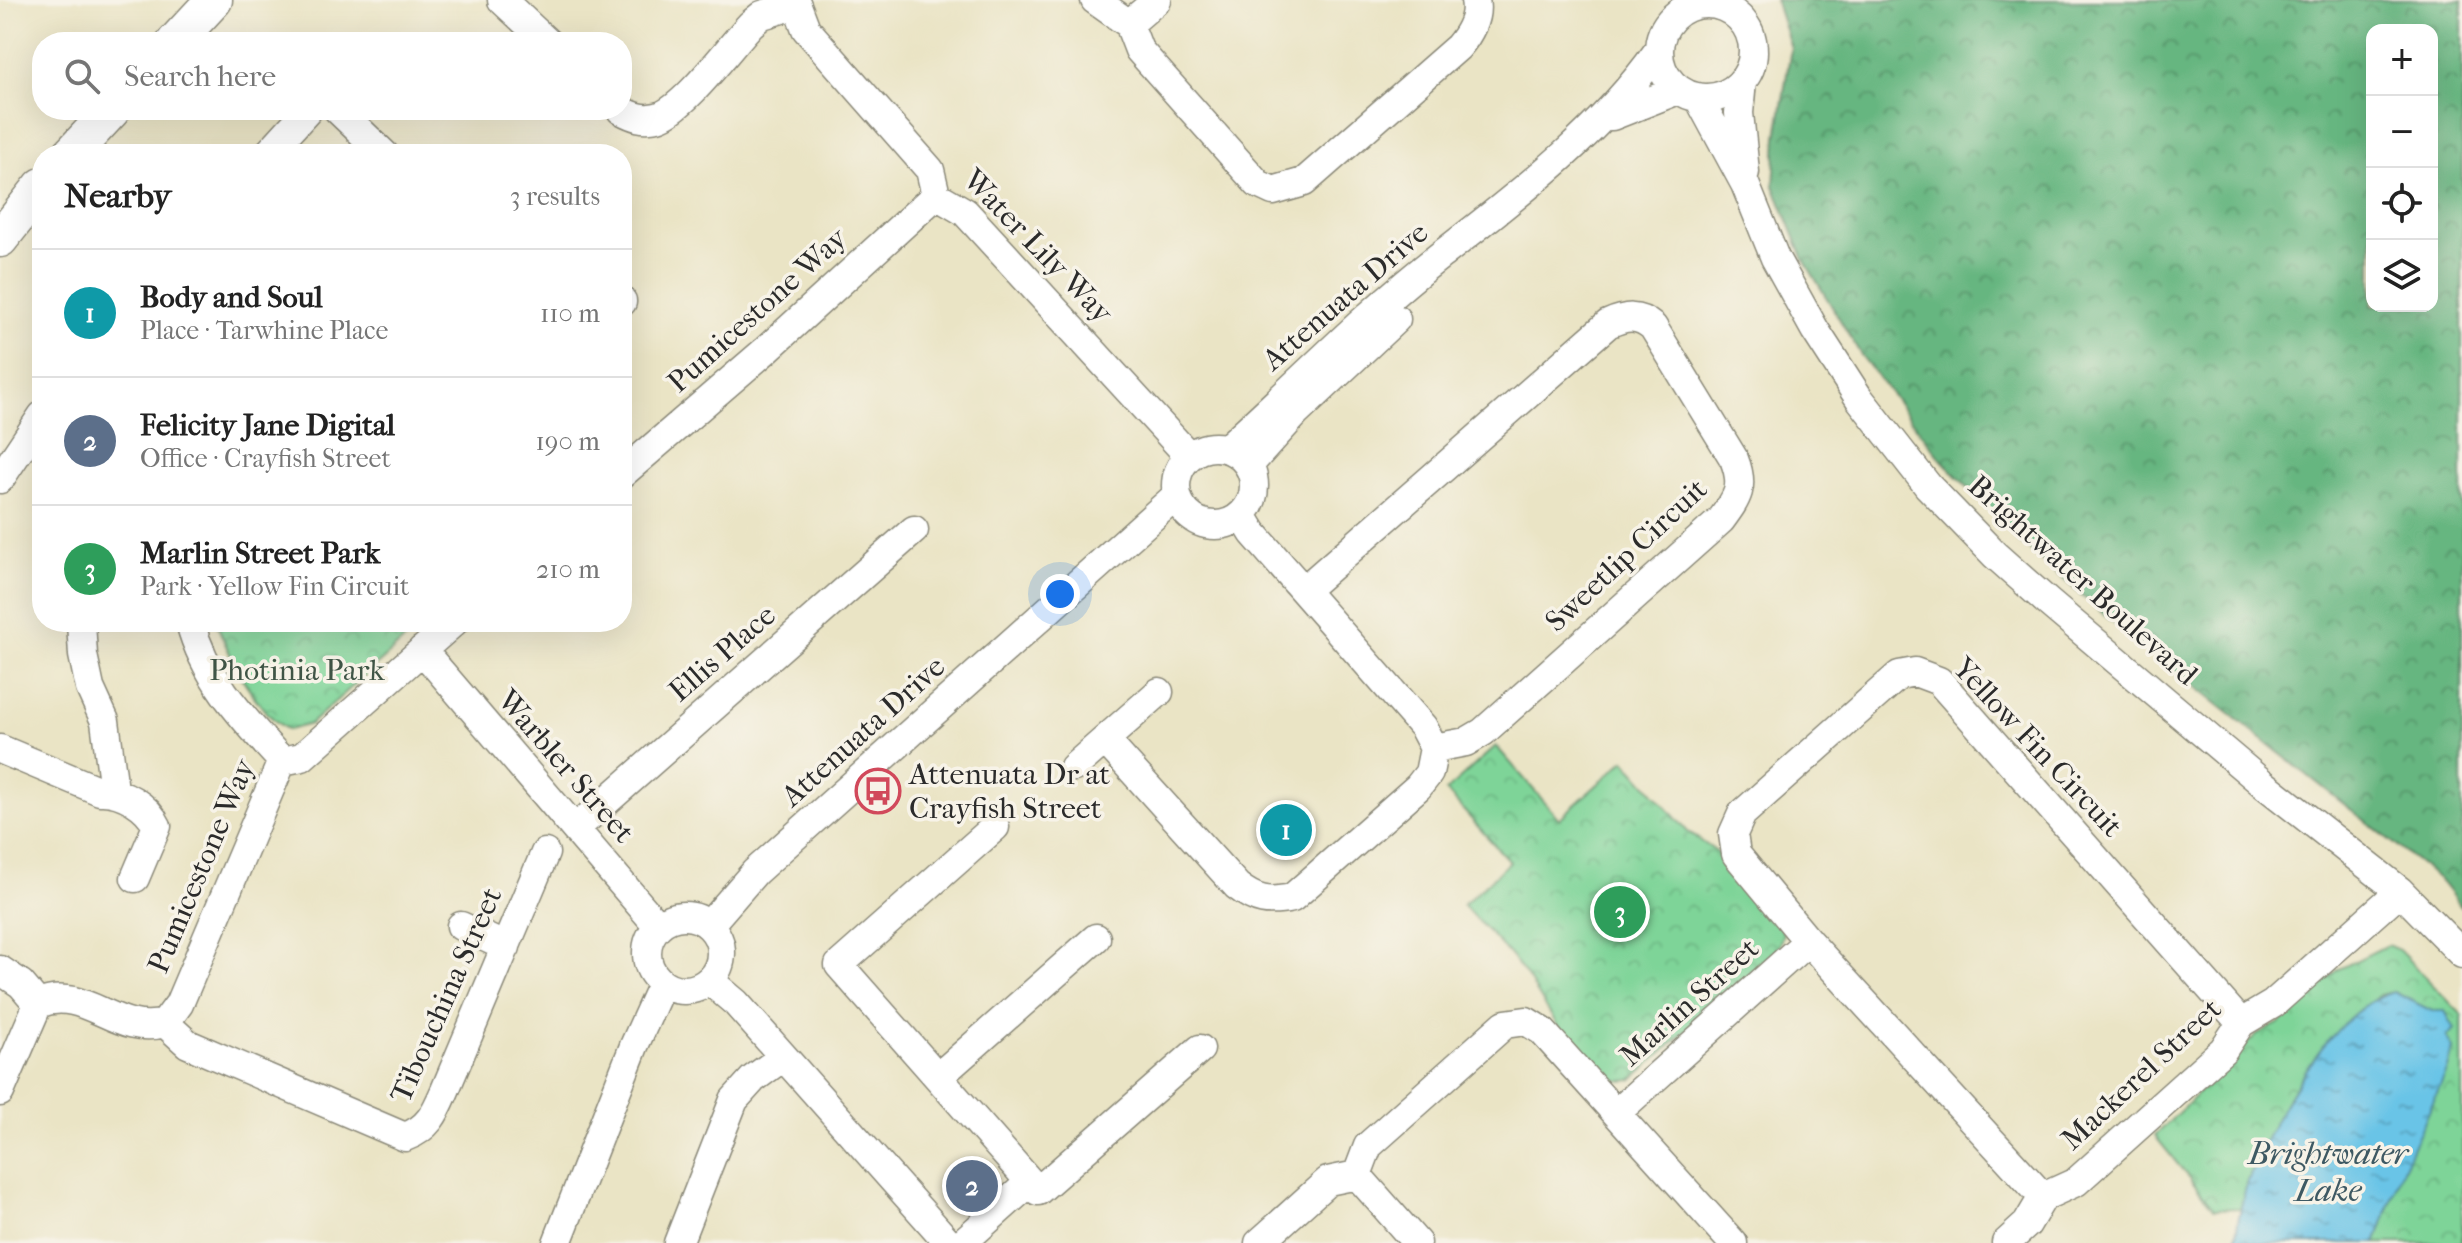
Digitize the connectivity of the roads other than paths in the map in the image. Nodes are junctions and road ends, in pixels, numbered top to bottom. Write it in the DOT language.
graph roads {
  1 [pos="214,0"];
  2 [pos="502,0"];
  3 [pos="1095,0"];
  4 [pos="1157,0"];
  5 [pos="1475,0"];
  6 [pos="1712,2"];
  7 [pos="795,3"];
  8 [pos="1666,10"];
  9 [pos="1129,24"];
  10 [pos="184,32"];
  11 [pos="536,32"];
  12 [pos="1658,51"];
  13 [pos="1742,81"];
  14 [pos="1688,94"];
  15 [pos="632,116"];
  16 [pos="103,120"];
  17 [pos="299,120"];
  18 [pos="348,120"];
  19 [pos="1600,121"];
  20 [pos="80,144"];
  21 [pos="277,144"];
  22 [pos="374,144"];
  23 [pos="1745,184"];
  24 [pos="936,195"];
  25 [pos="32,199"];
  26 [pos="0,239"];
  27 [pos="32,431"];
  28 [pos="1189,456"];
  29 [pos="1238,456"];
  30 [pos="632,465"];
  31 [pos="0,479"];
  32 [pos="1182,506"];
  33 [pos="1242,515"];
  34 [pos="914,530"];
  35 [pos="1304,590"];
  36 [pos="82,632"];
  37 [pos="192,632"];
  38 [pos="443,632"];
  39 [pos="422,650"];
  40 [pos="1159,692"];
  41 [pos="1105,740"];
  42 [pos="1434,748"];
  43 [pos="0,749"];
  44 [pos="282,761"];
  45 [pos="1074,767"];
  46 [pos="114,790"];
  47 [pos="995,827"];
  48 [pos="576,828"];
  49 [pos="545,853"];
  50 [pos="135,878"];
  51 [pos="2400,891"];
  52 [pos="709,925"];
  53 [pos="461,926"];
  54 [pos="658,926"];
  55 [pos="1096,938"];
  56 [pos="1808,941"];
  57 [pos="506,947"];
  58 [pos="2462,954"];
  59 [pos="0,970"];
  60 [pos="710,981"];
  61 [pos="662,984"];
  62 [pos="38,1004"];
  63 [pos="165,1023"];
  64 [pos="2241,1023"];
  65 [pos="1200,1049"];
  66 [pos="783,1057"];
  67 [pos="938,1077"];
  68 [pos="0,1092"];
  69 [pos="1616,1113"];
  70 [pos="1357,1175"];
  71 [pos="1030,1182"];
  72 [pos="2043,1197"];
  73 [pos="557,1243"];
  74 [pos="678,1243"];
  75 [pos="949,1243"];
  76 [pos="962,1243"];
  77 [pos="1259,1243"];
  78 [pos="1417,1243"];
  79 [pos="1733,1243"];
  80 [pos="2006,1243"];
  1 -- 10 [label="main road"];
  2 -- 11 [label="street"];
  3 -- 9 [label="street"];
  4 -- 9 [label="street"];
  5 -- 9 [label="street"];
  6 -- 8 [label="street"];
  6 -- 13 [label="street"];
  7 -- 15 [label="street"];
  7 -- 24 [label="street, Water Lily Way"];
  8 -- 12 [label="street"];
  12 -- 14 [label="street"];
  12 -- 19 [label="street, Attenuata Drive"];
  13 -- 14 [label="street"];
  13 -- 23 [label="street, Brightwater Boulevard"];
  14 -- 19 [label="street, Attenuata Drive"];
  14 -- 23 [label="street, Brightwater Boulevard"];
  16 -- 20 [label="main road"];
  17 -- 21 [label="street"];
  18 -- 22 [label="street"];
  19 -- 29 [label="street, Attenuata Drive"];
  23 -- 51 [label="street, Brightwater Boulevard"];
  24 -- 28 [label="street, Water Lily Way"];
  24 -- 30 [label="street, Pumicestone Way"];
  25 -- 26 [label="main road"];
  27 -- 31 [label="street"];
  28 -- 29 [label="street"];
  28 -- 32 [label="street"];
  29 -- 33 [label="street"];
  32 -- 33 [label="street"];
  32 -- 52 [label="street, Attenuata Drive"];
  33 -- 35 [label="street"];
  34 -- 48 [label="street, Ellis Place"];
  35 -- 42 [label="street"];
  35 -- 42 [label="street, Sweetlip Circuit"];
  36 -- 46 [label="street"];
  37 -- 44 [label="street"];
  38 -- 39 [label="street, Pumicestone Way"];
  39 -- 44 [label="street, Pumicestone Way"];
  39 -- 48 [label="street, Warbler Street"];
  40 -- 41 [label="street"];
  41 -- 42 [label="street"];
  41 -- 45 [label="street"];
  43 -- 46 [label="street"];
  44 -- 63 [label="street, Pumicestone Way"];
  46 -- 50 [label="street"];
  47 -- 67 [label="street"];
  48 -- 54 [label="street, Warbler Street"];
  49 -- 57 [label="street, Tibouchina Street"];
  51 -- 58 [label="street, Brightwater Boulevard"];
  51 -- 64 [label="street, Mackerel Street"];
  52 -- 54 [label="street"];
  52 -- 60 [label="street"];
  53 -- 57 [label="street"];
  54 -- 61 [label="street"];
  55 -- 67 [label="street"];
  56 -- 64 [label="street, Yellow Fin Circuit"];
  56 -- 69 [label="street, Marlin Street"];
  56 -- 72 [label="street, Yellow Fin Circuit"];
  57 -- 63 [label="street, Tibouchina Street"];
  59 -- 62 [label="street"];
  60 -- 61 [label="street"];
  60 -- 66 [label="street"];
  61 -- 73 [label="street"];
  62 -- 63 [label="street"];
  62 -- 68 [label="street"];
  64 -- 72 [label="street, Mackerel Street"];
  65 -- 71 [label="street"];
  66 -- 74 [label="street"];
  66 -- 75 [label="street"];
  67 -- 71 [label="street"];
  69 -- 70 [label="street"];
  69 -- 79 [label="street"];
  70 -- 77 [label="street"];
  70 -- 78 [label="street"];
  71 -- 76 [label="street"];
  72 -- 80 [label="street, Mackerel Street"];
}
